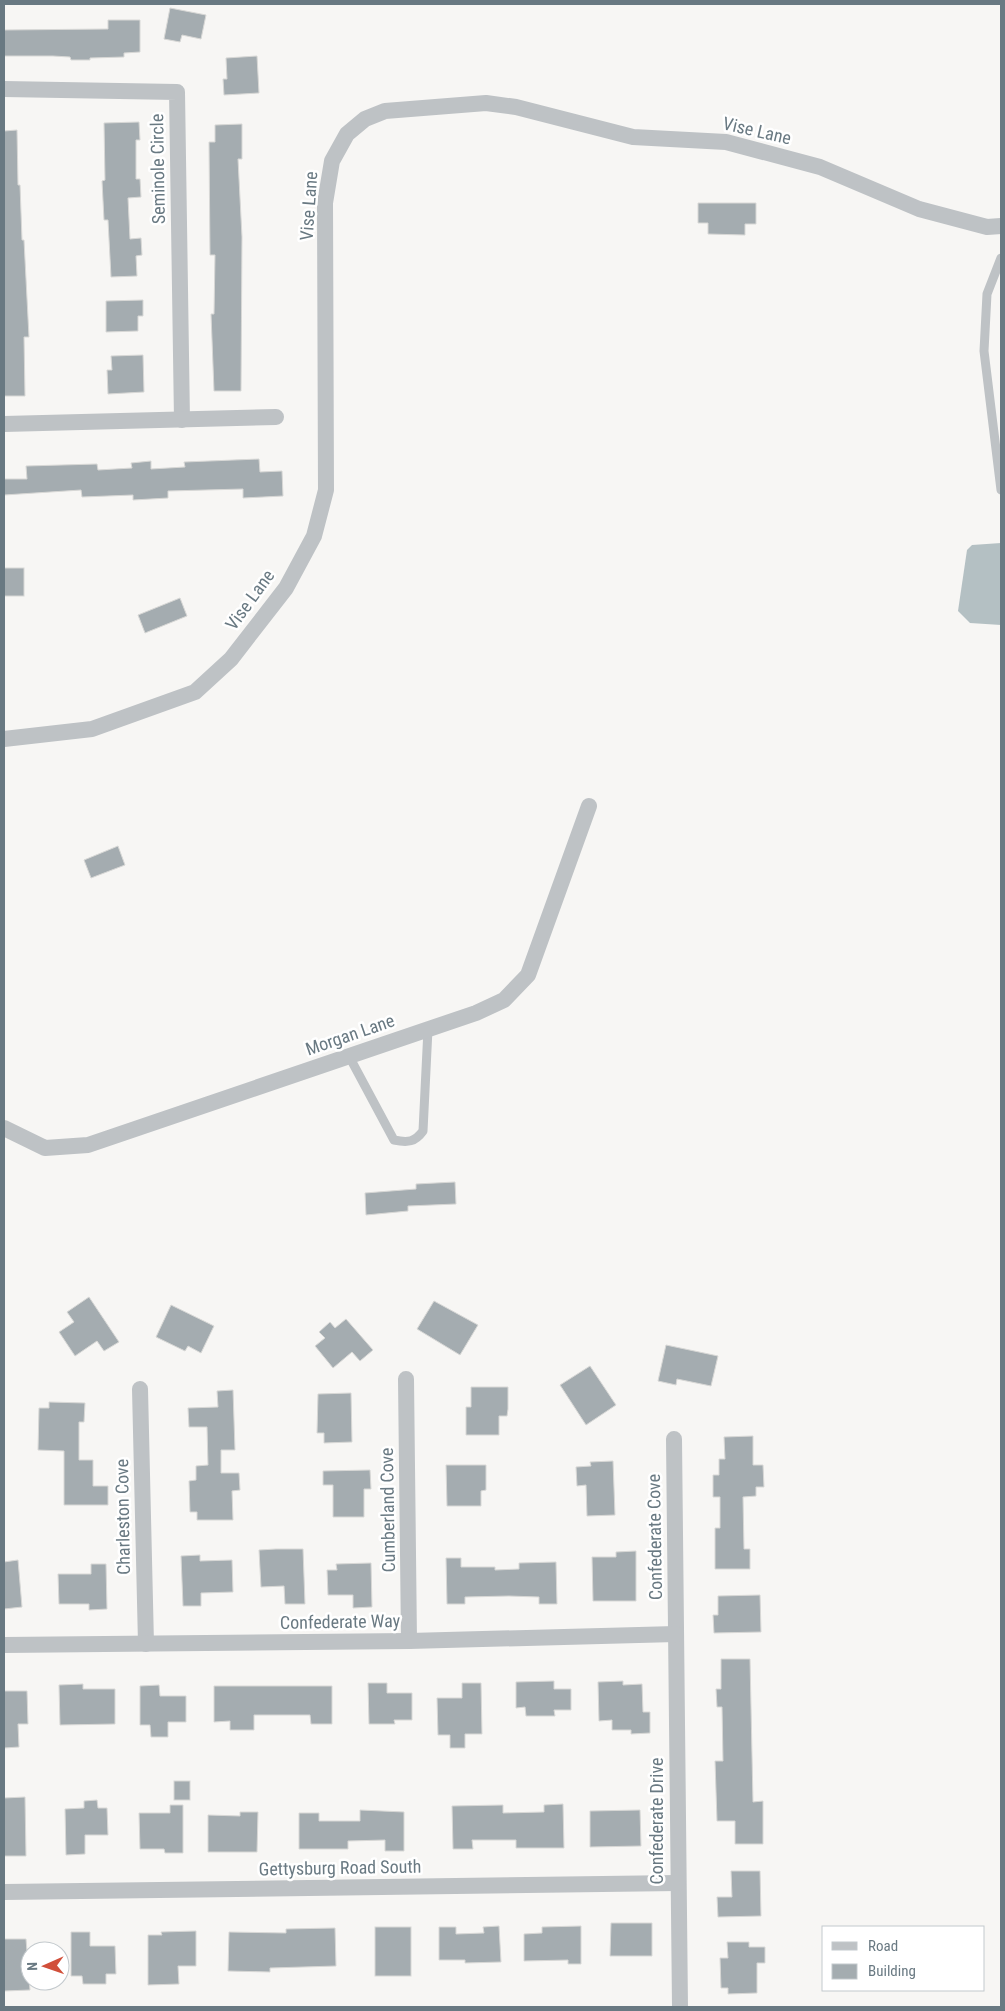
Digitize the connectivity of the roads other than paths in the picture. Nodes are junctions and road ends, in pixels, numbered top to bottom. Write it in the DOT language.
graph roads {
  1 [pos="4,89"];
  2 [pos="1001,226"];
  3 [pos="1001,258"];
  4 [pos="276,418"];
  5 [pos="182,420"];
  6 [pos="4,424"];
  7 [pos="1001,490"];
  8 [pos="4,739"];
  9 [pos="589,806"];
  10 [pos="428,1030"];
  11 [pos="349,1056"];
  12 [pos="4,1128"];
  13 [pos="406,1379"];
  14 [pos="140,1389"];
  15 [pos="674,1439"];
  16 [pos="676,1634"];
  17 [pos="409,1641"];
  18 [pos="146,1644"];
  19 [pos="4,1645"];
  20 [pos="678,1883"];
  21 [pos="4,1892"];
  22 [pos="680,2007"];
  1 -- 5 [label="street, Seminole Circle"];
  2 -- 8 [label="street, Vise Lane"];
  3 -- 7 [label="lane"];
  4 -- 5 [label="street"];
  5 -- 6 [label="street"];
  9 -- 10 [label="street, Morgan Lane"];
  10 -- 11 [label="street, Morgan Lane"];
  10 -- 11 [label="lane"];
  11 -- 12 [label="street, Morgan Lane"];
  13 -- 17 [label="street, Cumberland Cove"];
  14 -- 18 [label="street, Charleston Cove"];
  15 -- 16 [label="street, Confederate Cove"];
  16 -- 17 [label="street, Confederate Way"];
  16 -- 20 [label="street, Confederate Drive"];
  17 -- 18 [label="street, Confederate Way"];
  18 -- 19 [label="street, Confederate Way"];
  20 -- 21 [label="street, Gettysburg Road South"];
  20 -- 22 [label="street, Confederate Drive"];
}
